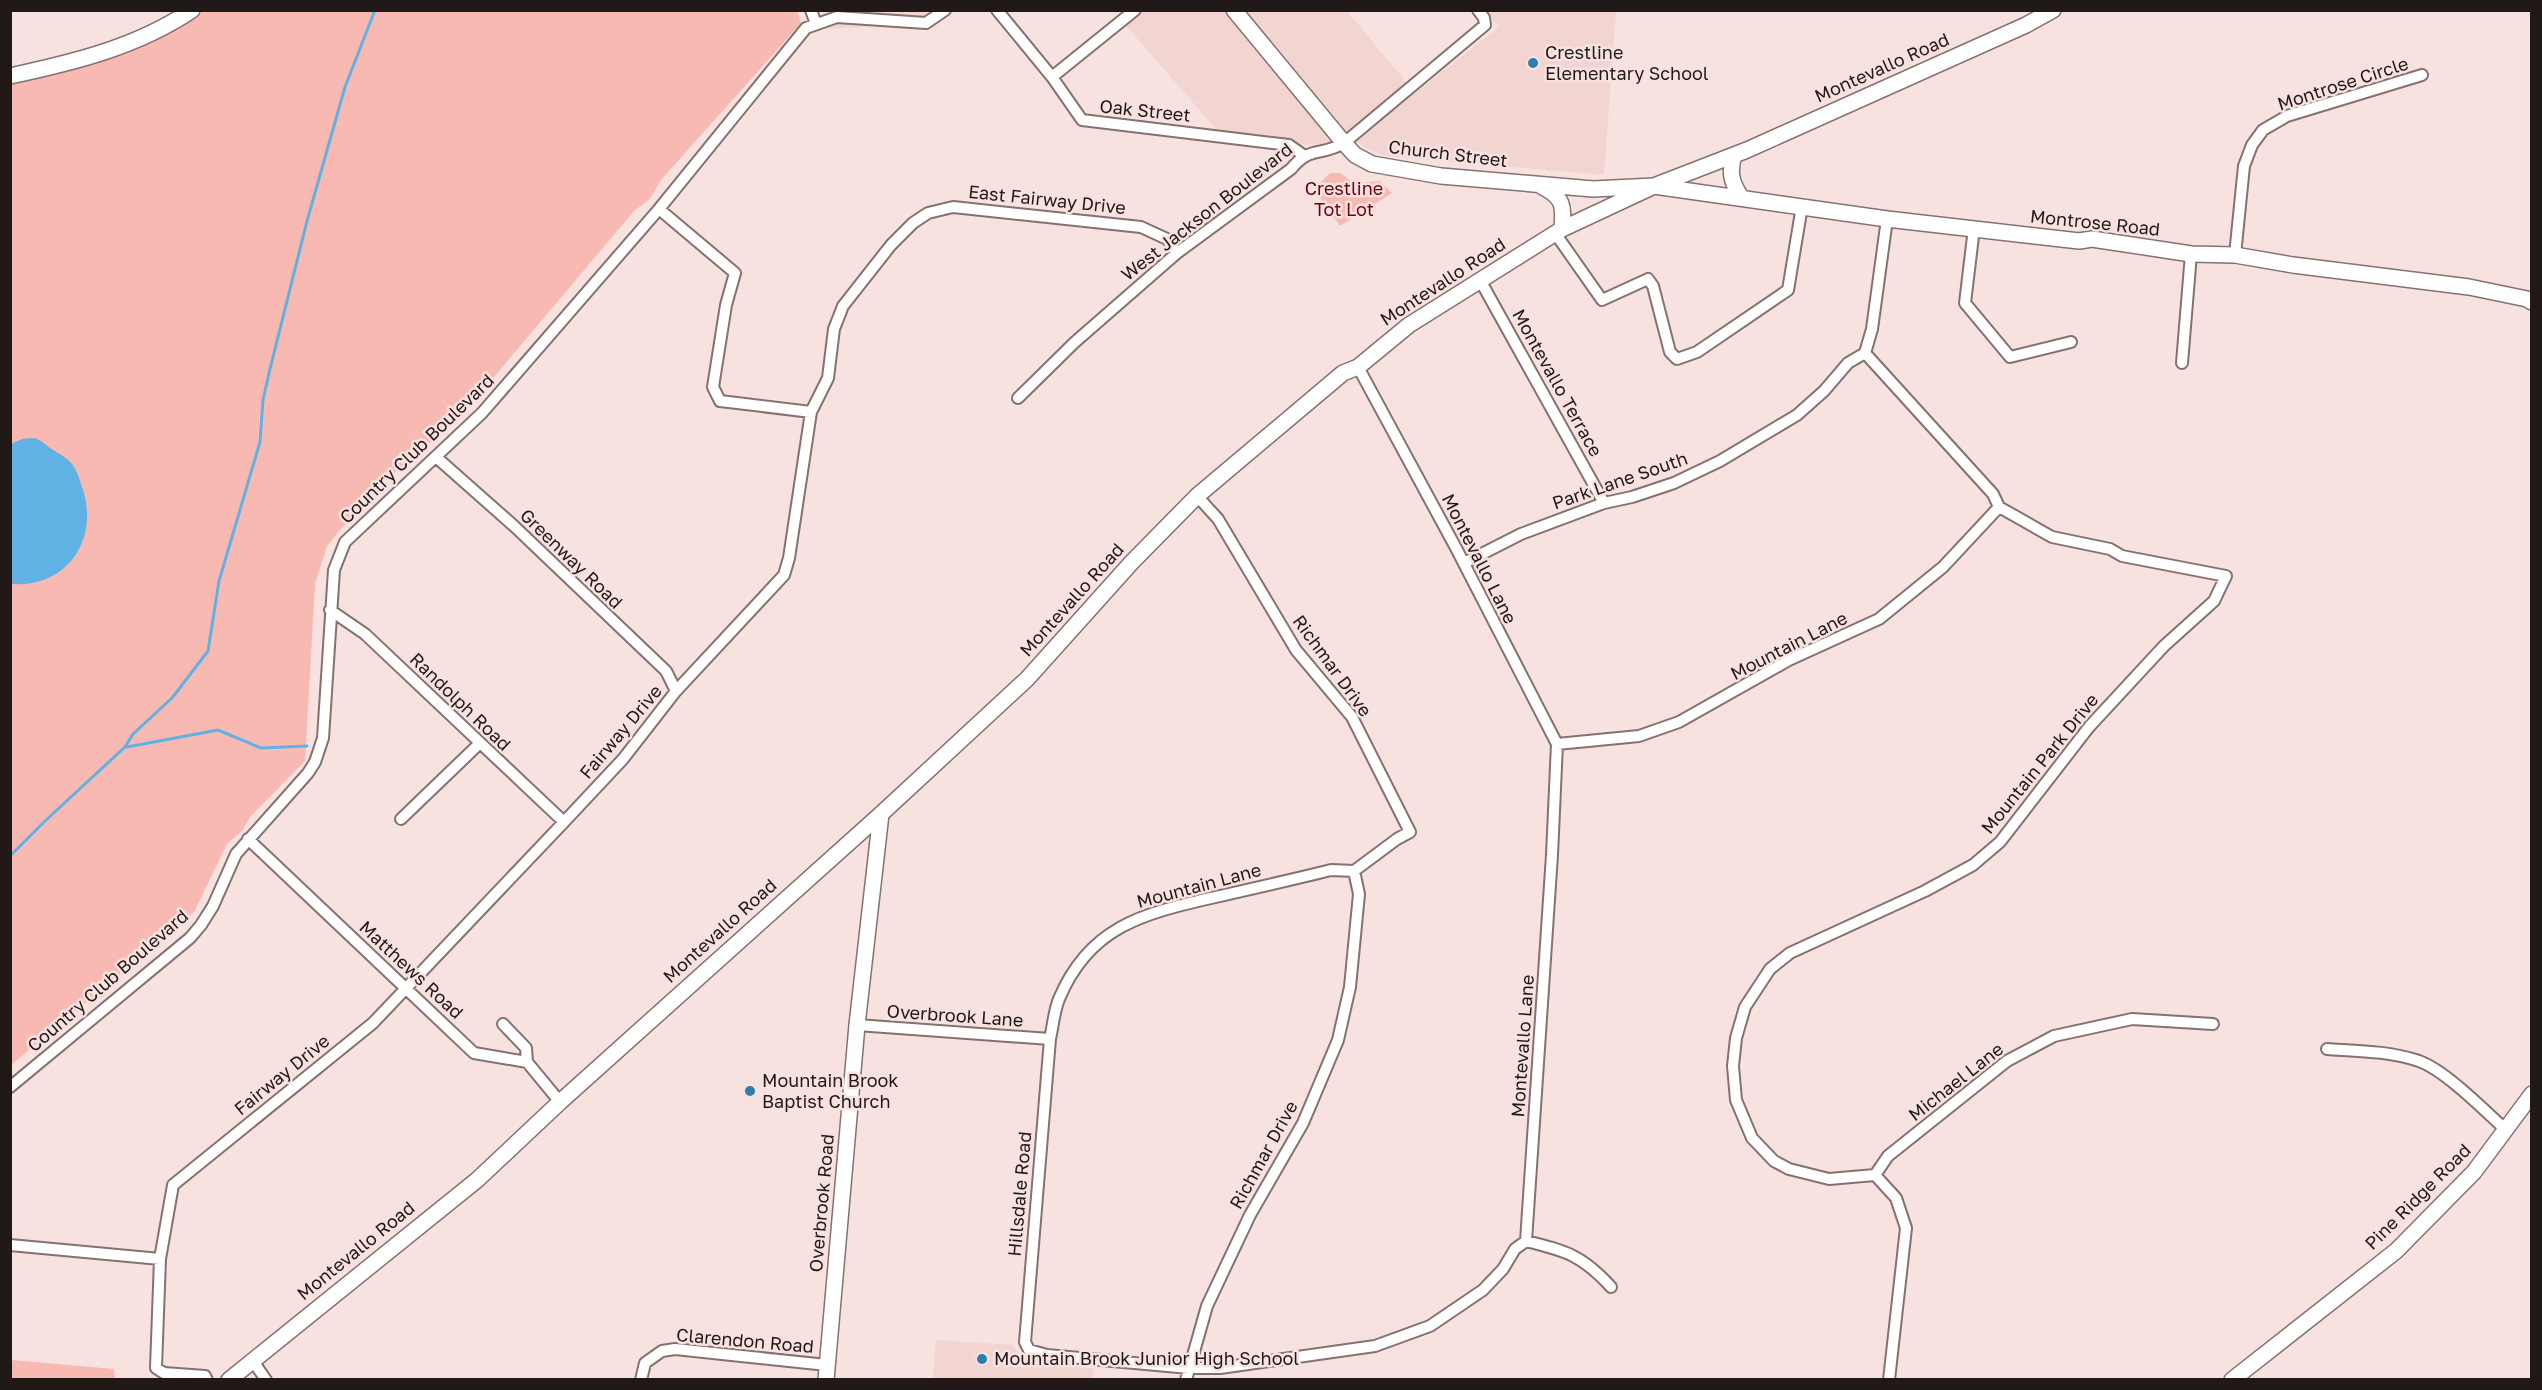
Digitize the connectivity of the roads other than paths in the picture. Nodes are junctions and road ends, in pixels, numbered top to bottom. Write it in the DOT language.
graph roads {
  1 [pos="192,10"];
  2 [pos="811,10"];
  3 [pos="945,10"];
  4 [pos="997,10"];
  5 [pos="1135,10"];
  6 [pos="1234,10"];
  7 [pos="1478,10"];
  8 [pos="2053,10"];
  9 [pos="816,24"];
  10 [pos="2422,75"];
  11 [pos="10,76"];
  12 [pos="1052,77"];
  13 [pos="1344,142"];
  14 [pos="1303,155"];
  15 [pos="1734,155"];
  16 [pos="1537,184"];
  17 [pos="1654,186"];
  18 [pos="1741,197"];
  19 [pos="1802,206"];
  20 [pos="659,208"];
  21 [pos="1887,219"];
  22 [pos="1974,228"];
  23 [pos="1559,231"];
  24 [pos="1177,253"];
  25 [pos="2191,254"];
  26 [pos="2235,255"];
  27 [pos="1480,280"];
  28 [pos="2530,300"];
  29 [pos="2071,342"];
  30 [pos="1865,353"];
  31 [pos="2182,363"];
  32 [pos="1358,367"];
  33 [pos="1018,398"];
  34 [pos="811,412"];
  35 [pos="436,457"];
  36 [pos="1197,496"];
  37 [pos="1604,503"];
  38 [pos="1999,507"];
  39 [pos="1464,563"];
  40 [pos="330,610"];
  41 [pos="676,691"];
  42 [pos="479,744"];
  43 [pos="1557,744"];
  44 [pos="881,814"];
  45 [pos="401,819"];
  46 [pos="564,822"];
  47 [pos="248,839"];
  48 [pos="1354,871"];
  49 [pos="406,987"];
  50 [pos="503,1024"];
  51 [pos="2213,1024"];
  52 [pos="857,1025"];
  53 [pos="1050,1039"];
  54 [pos="2327,1049"];
  55 [pos="527,1062"];
  56 [pos="10,1087"];
  57 [pos="2532,1094"];
  58 [pos="560,1101"];
  59 [pos="2506,1130"];
  60 [pos="1875,1175"];
  61 [pos="1526,1241"];
  62 [pos="10,1245"];
  63 [pos="160,1259"];
  64 [pos="1611,1287"];
  65 [pos="253,1361"];
  66 [pos="1189,1368"];
  67 [pos="826,1372"];
  68 [pos="207,1380"];
  69 [pos="229,1380"];
  70 [pos="266,1380"];
  71 [pos="641,1380"];
  72 [pos="1186,1380"];
  73 [pos="1889,1380"];
  74 [pos="2232,1380"];
  1 -- 11 [label="main road"];
  2 -- 9 [label="street"];
  3 -- 9 [label="street, Country Club Boulevard"];
  4 -- 12 [label="street, Oak Street"];
  5 -- 12 [label="street"];
  6 -- 13 [label="main road, Church Street"];
  7 -- 13 [label="street, West Jackson Boulevard"];
  8 -- 15 [label="main road, Montevallo Road"];
  9 -- 20 [label="street, Country Club Boulevard"];
  10 -- 26 [label="street, Montrose Circle"];
  12 -- 14 [label="street, Oak Street"];
  13 -- 14 [label="street, West Jackson Boulevard"];
  13 -- 16 [label="main road, Church Street"];
  14 -- 24 [label="street, West Jackson Boulevard"];
  15 -- 17 [label="main road, Montevallo Road"];
  15 -- 18 [label="main road"];
  16 -- 17 [label="main road, Church Street"];
  16 -- 23 [label="main road"];
  17 -- 18 [label="main road, Montrose Road"];
  17 -- 23 [label="main road, Montevallo Road"];
  18 -- 19 [label="main road, Montrose Road"];
  19 -- 21 [label="main road, Montrose Road"];
  19 -- 23 [label="street"];
  20 -- 34 [label="street"];
  20 -- 35 [label="street, Country Club Boulevard"];
  21 -- 22 [label="main road, Montrose Road"];
  21 -- 30 [label="street"];
  22 -- 25 [label="main road, Montrose Road"];
  22 -- 29 [label="street"];
  23 -- 27 [label="main road, Montevallo Road"];
  24 -- 33 [label="street, West Jackson Boulevard"];
  24 -- 34 [label="street, East Fairway Drive"];
  25 -- 26 [label="main road, Montrose Road"];
  25 -- 31 [label="street"];
  26 -- 28 [label="main road, Montrose Road"];
  27 -- 32 [label="main road, Montevallo Road"];
  27 -- 37 [label="street, Montevallo Terrace"];
  30 -- 37 [label="street, Park Lane South"];
  30 -- 38 [label="street, Mountain Park Drive"];
  32 -- 36 [label="main road, Montevallo Road"];
  32 -- 39 [label="street, Montevallo Lane"];
  34 -- 41 [label="street, Fairway Drive"];
  35 -- 40 [label="street, Country Club Boulevard"];
  35 -- 41 [label="street, Greenway Road"];
  36 -- 44 [label="main road, Montevallo Road"];
  36 -- 48 [label="street, Richmar Drive"];
  37 -- 39 [label="street, Park Lane South"];
  38 -- 43 [label="street, Mountain Lane"];
  38 -- 60 [label="street, Mountain Park Drive"];
  39 -- 43 [label="street, Montevallo Lane"];
  40 -- 42 [label="street, Randolph Road"];
  40 -- 47 [label="street, Country Club Boulevard"];
  41 -- 46 [label="street, Fairway Drive"];
  42 -- 45 [label="street"];
  42 -- 46 [label="street, Randolph Road"];
  43 -- 61 [label="street, Montevallo Lane"];
  44 -- 52 [label="main road, Overbrook Road"];
  44 -- 58 [label="main road, Montevallo Road"];
  46 -- 49 [label="street, Fairway Drive"];
  47 -- 49 [label="street, Matthews Road"];
  47 -- 56 [label="street, Country Club Boulevard"];
  48 -- 53 [label="street, Mountain Lane"];
  48 -- 66 [label="street, Richmar Drive"];
  49 -- 55 [label="street, Matthews Road"];
  49 -- 63 [label="street, Fairway Drive"];
  50 -- 55 [label="street"];
  51 -- 60 [label="street, Michael Lane"];
  52 -- 53 [label="street, Overbrook Lane"];
  52 -- 67 [label="main road, Overbrook Road"];
  53 -- 66 [label="street, Hillsdale Road"];
  54 -- 59 [label="street"];
  55 -- 58 [label="street"];
  57 -- 59 [label="main road, Pine Ridge Road"];
  58 -- 65 [label="main road, Montevallo Road"];
  59 -- 74 [label="main road, Pine Ridge Road"];
  60 -- 73 [label="street"];
  61 -- 64 [label="street"];
  61 -- 66 [label="street"];
  62 -- 63 [label="street"];
  63 -- 68 [label="street"];
  65 -- 69 [label="main road, Montevallo Road"];
  65 -- 70 [label="street"];
  66 -- 72 [label="street, Richmar Drive"];
  67 -- 71 [label="street, Clarendon Road"];
}
